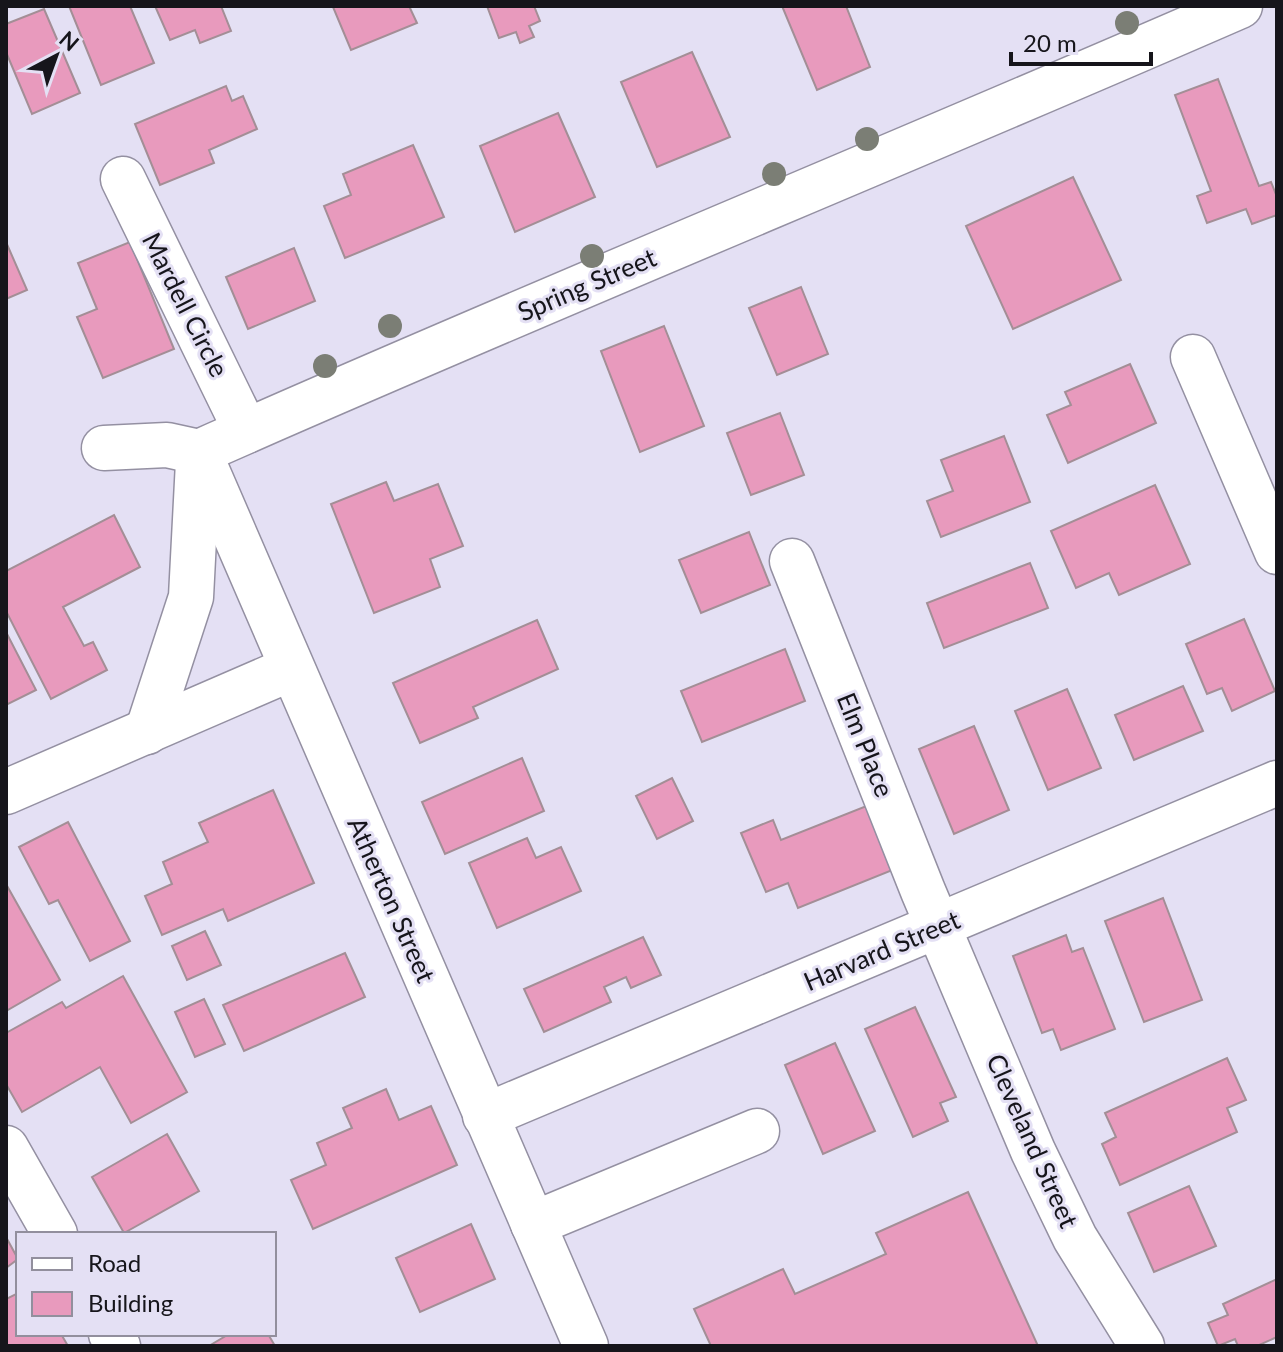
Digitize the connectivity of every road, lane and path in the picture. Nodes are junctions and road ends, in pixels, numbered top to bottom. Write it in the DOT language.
graph roads {
  1 [pos="1240,6"];
  2 [pos="123,179"];
  3 [pos="1193,357"];
  4 [pos="246,431"];
  5 [pos="104,448"];
  6 [pos="199,452"];
  7 [pos="1277,552"];
  8 [pos="792,561"];
  9 [pos="290,669"];
  10 [pos="147,732"];
  11 [pos="1277,783"];
  12 [pos="6,792"];
  13 [pos="939,928"];
  14 [pos="485,1116"];
  15 [pos="757,1131"];
  16 [pos="6,1148"];
  17 [pos="533,1224"];
  18 [pos="54,1232"];
  19 [pos="586,1346"];
  20 [pos="1142,1346"];
  1 -- 4 [label="street, Spring Street"];
  2 -- 4 [label="street, Mardell Circle"];
  3 -- 7 [label="street"];
  4 -- 6 [label="street, Spring Street"];
  5 -- 6 [label="street"];
  6 -- 9 [label="street, Atherton Street"];
  6 -- 10 [label="street"];
  8 -- 13 [label="street, Elm Place"];
  9 -- 10 [label="street"];
  9 -- 14 [label="street, Atherton Street"];
  10 -- 12 [label="street"];
  11 -- 13 [label="street, Harvard Street"];
  13 -- 14 [label="street, Harvard Street"];
  13 -- 20 [label="street, Cleveland Street"];
  14 -- 17 [label="street, Atherton Street"];
  15 -- 17 [label="street"];
  16 -- 18 [label="street"];
  17 -- 19 [label="street, Atherton Street"];
}
